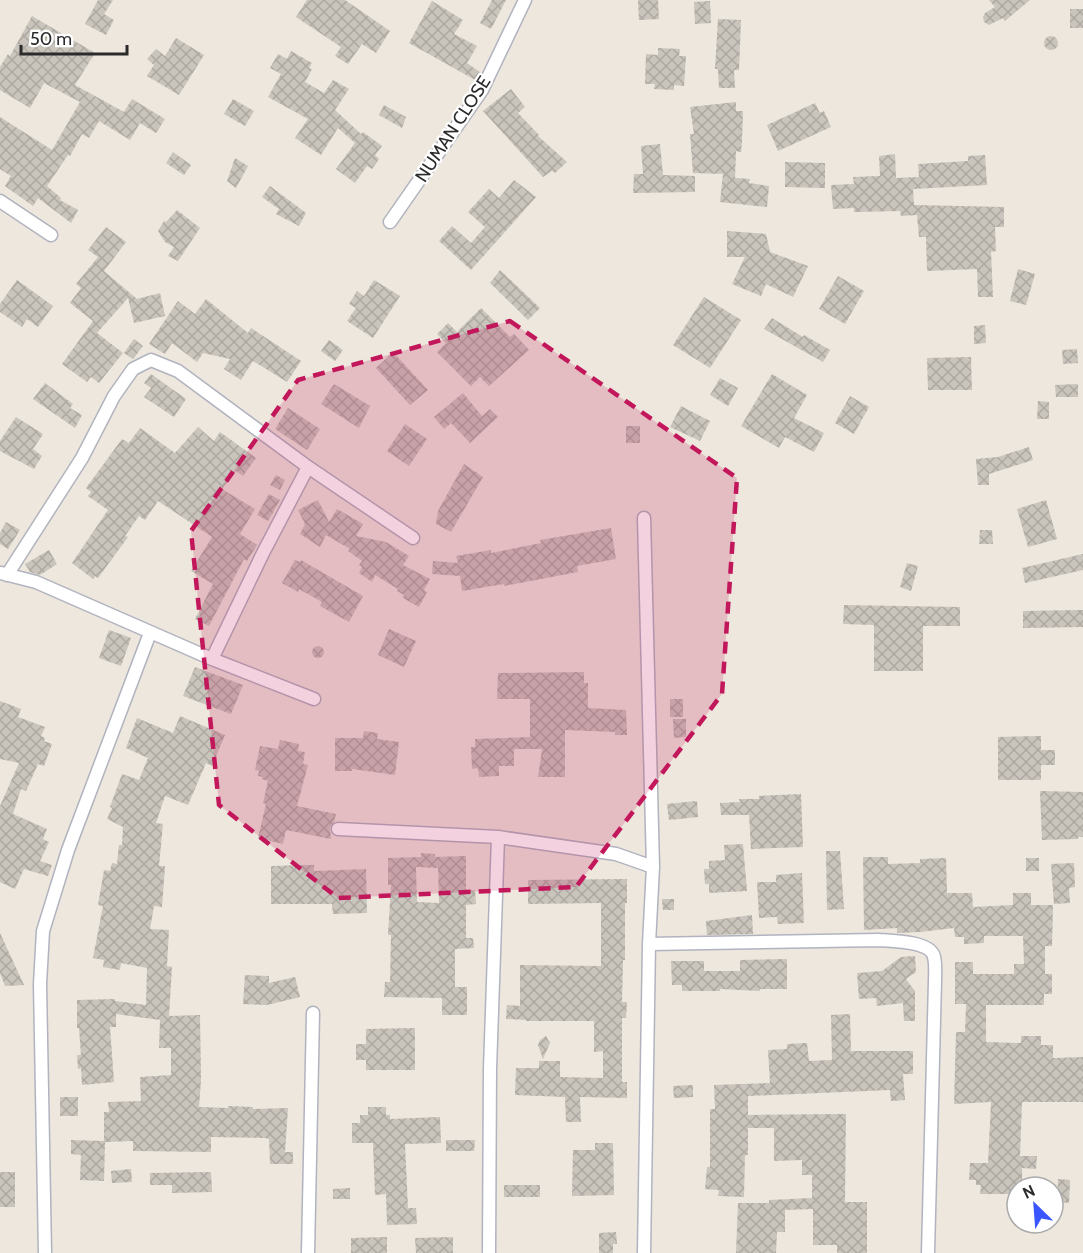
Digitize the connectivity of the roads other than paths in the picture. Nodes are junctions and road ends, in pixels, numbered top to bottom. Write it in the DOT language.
graph roads {
  1 [pos="525,0"];
  2 [pos="0,201"];
  3 [pos="390,222"];
  4 [pos="51,235"];
  5 [pos="308,467"];
  6 [pos="644,518"];
  7 [pos="413,538"];
  8 [pos="3,574"];
  9 [pos="150,633"];
  10 [pos="212,659"];
  11 [pos="314,699"];
  12 [pos="338,829"];
  13 [pos="498,837"];
  14 [pos="653,867"];
  15 [pos="649,944"];
  16 [pos="312,1013"];
  17 [pos="45,1253"];
  18 [pos="309,1253"];
  19 [pos="489,1253"];
  20 [pos="644,1253"];
  21 [pos="928,1253"];
  1 -- 3 [label="street, NUMAN CLOSE"];
  2 -- 4 [label="street"];
  5 -- 7 [label="street"];
  5 -- 8 [label="street"];
  5 -- 10 [label="street"];
  6 -- 14 [label="street"];
  8 -- 9 [label="street"];
  9 -- 10 [label="street"];
  9 -- 17 [label="street"];
  10 -- 11 [label="street"];
  12 -- 13 [label="street"];
  13 -- 14 [label="street"];
  13 -- 19 [label="street"];
  14 -- 15 [label="street"];
  15 -- 20 [label="street"];
  15 -- 21 [label="street"];
  16 -- 18 [label="street"];
}
